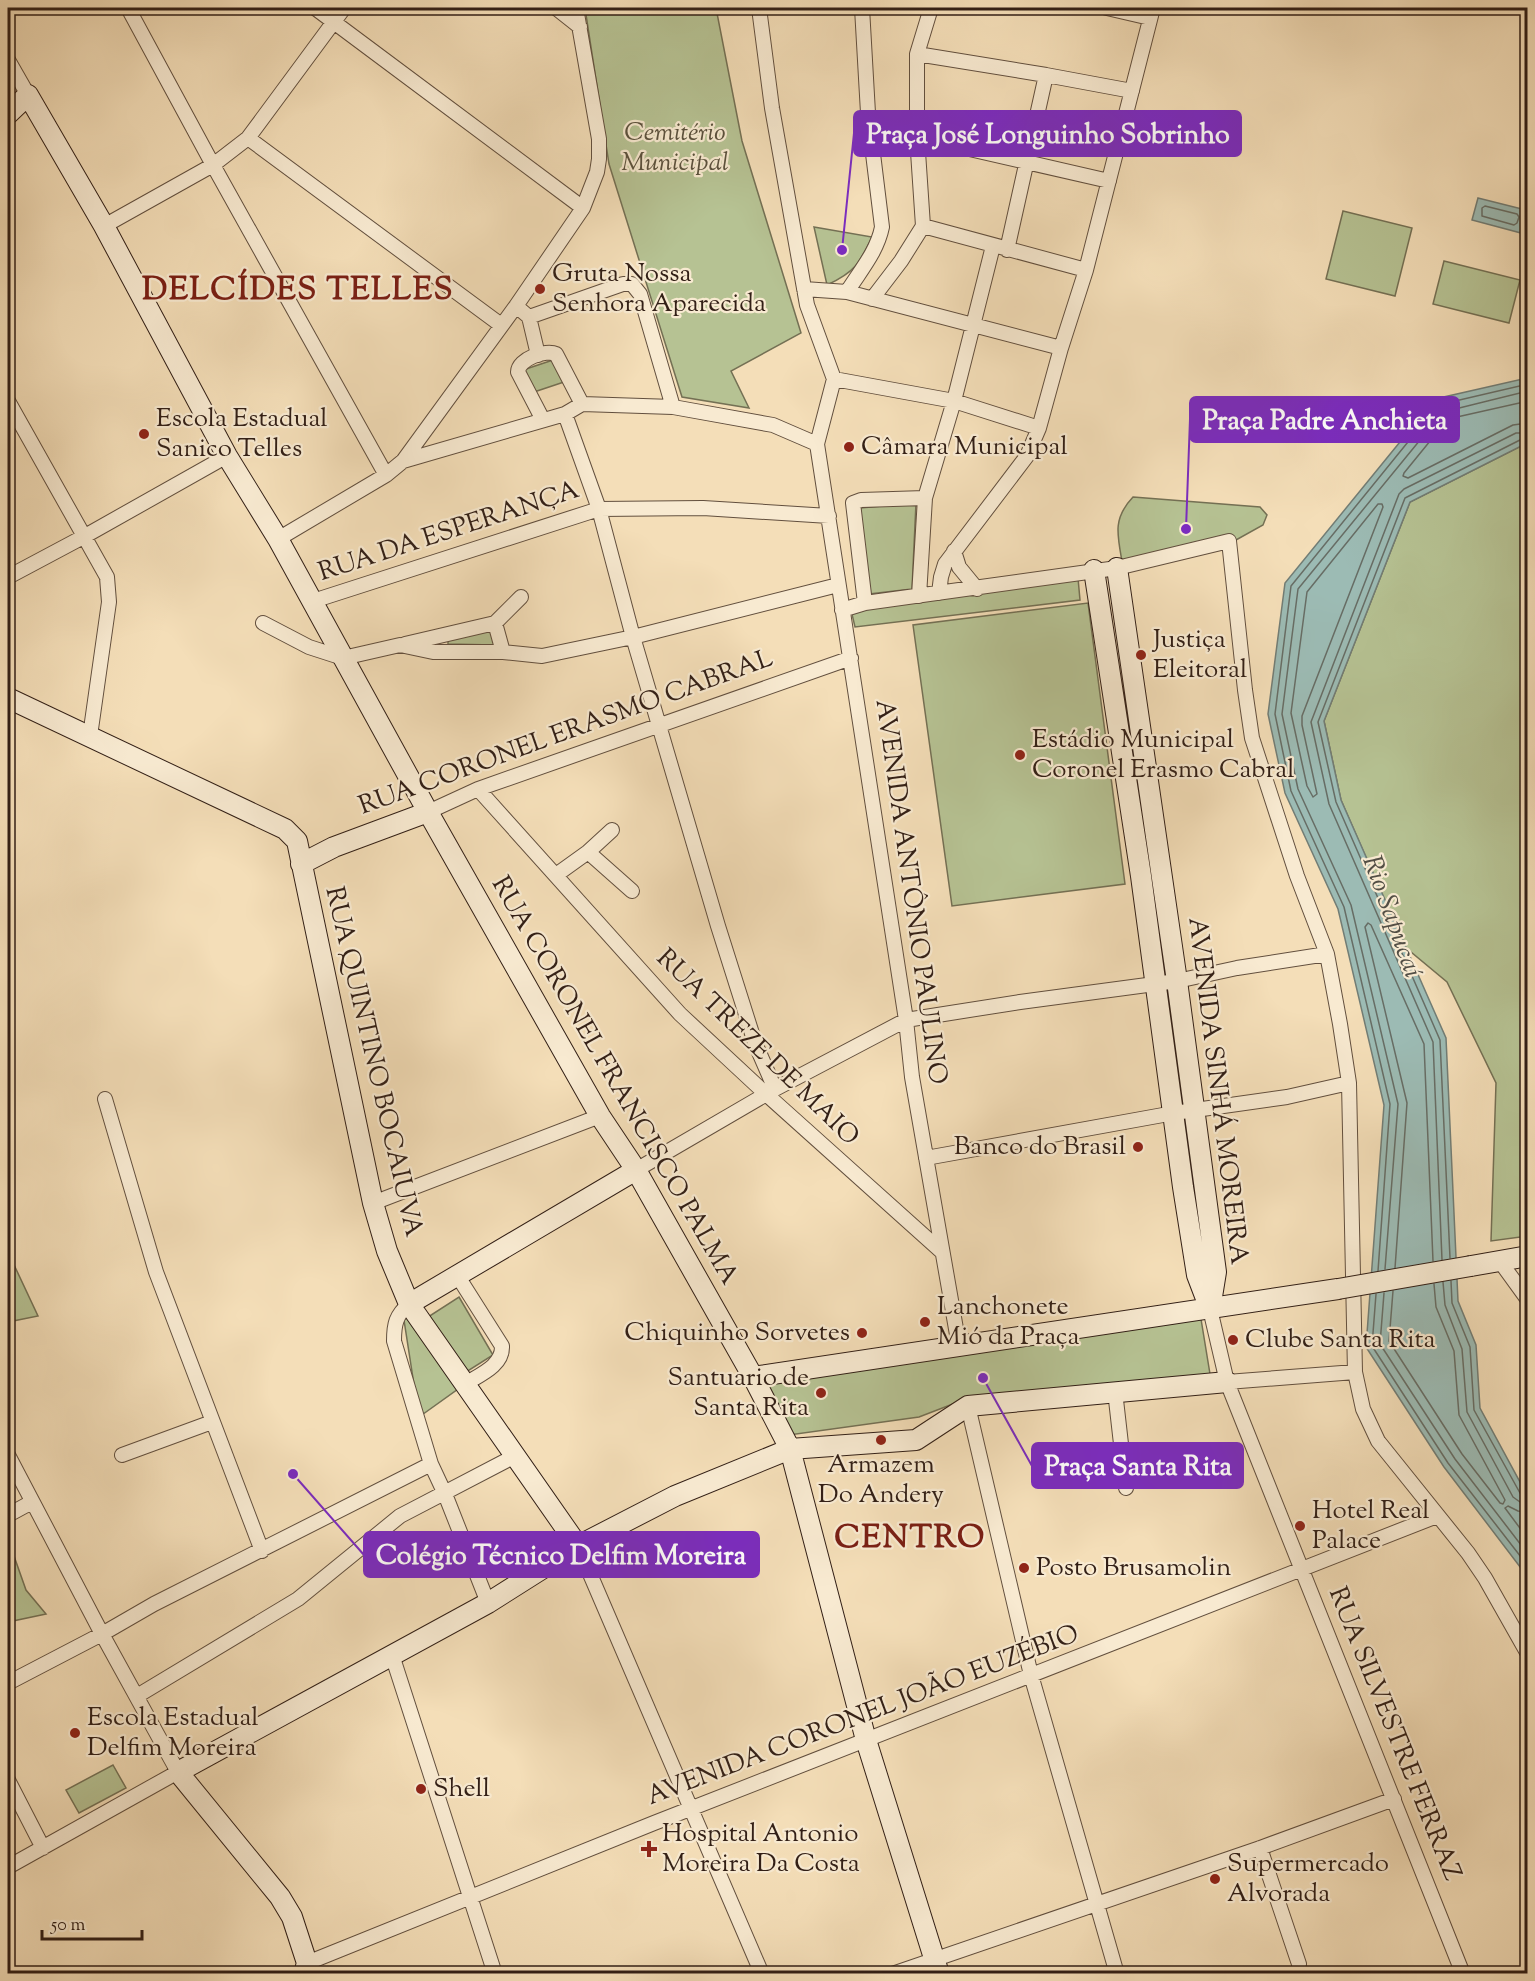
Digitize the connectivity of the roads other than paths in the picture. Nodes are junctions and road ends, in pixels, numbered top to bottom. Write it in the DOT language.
graph roads {
  1 [pos="128,8"];
  2 [pos="315,8"];
  3 [pos="344,8"];
  4 [pos="556,8"];
  5 [pos="576,8"];
  6 [pos="759,8"];
  7 [pos="862,8"];
  8 [pos="931,8"];
  9 [pos="1107,8"];
  10 [pos="1151,13"];
  11 [pos="334,21"];
  12 [pos="580,27"];
  13 [pos="917,54"];
  14 [pos="8,60"];
  15 [pos="1046,75"];
  16 [pos="1132,91"];
  17 [pos="28,95"];
  18 [pos="8,114"];
  19 [pos="917,137"];
  20 [pos="248,138"];
  21 [pos="1028,163"];
  22 [pos="213,165"];
  23 [pos="1109,181"];
  24 [pos="583,208"];
  25 [pos="104,226"];
  26 [pos="923,226"];
  27 [pos="993,246"];
  28 [pos="1007,250"];
  29 [pos="1086,270"];
  30 [pos="804,288"];
  31 [pos="847,292"];
  32 [pos="872,298"];
  33 [pos="516,306"];
  34 [pos="529,317"];
  35 [pos="974,324"];
  36 [pos="501,325"];
  37 [pos="1060,348"];
  38 [pos="538,355"];
  39 [pos="834,379"];
  40 [pos="8,401"];
  41 [pos="954,401"];
  42 [pos="582,404"];
  43 [pos="674,407"];
  44 [pos="565,414"];
  45 [pos="543,420"];
  46 [pos="1039,429"];
  47 [pos="817,444"];
  48 [pos="227,456"];
  49 [pos="403,461"];
  50 [pos="386,475"];
  51 [pos="926,498"];
  52 [pos="599,509"];
  53 [pos="829,516"];
  54 [pos="85,536"];
  55 [pos="278,539"];
  56 [pos="954,551"];
  57 [pos="1117,568"];
  58 [pos="1094,570"];
  59 [pos="8,577"];
  60 [pos="838,585"];
  61 [pos="977,589"];
  62 [pos="939,593"];
  63 [pos="919,596"];
  64 [pos="521,597"];
  65 [pos="313,601"];
  66 [pos="865,603"];
  67 [pos="842,610"];
  68 [pos="263,623"];
  69 [pos="495,623"];
  70 [pos="633,637"];
  71 [pos="400,645"];
  72 [pos="503,652"];
  73 [pos="343,658"];
  74 [pos="851,658"];
  75 [pos="8,698"];
  76 [pos="660,725"];
  77 [pos="90,735"];
  78 [pos="478,789"];
  79 [pos="428,812"];
  80 [pos="612,830"];
  81 [pos="588,852"];
  82 [pos="302,864"];
  83 [pos="1161,873"];
  84 [pos="556,875"];
  85 [pos="1141,876"];
  86 [pos="632,891"];
  87 [pos="1327,954"];
  88 [pos="1177,981"];
  89 [pos="1156,983"];
  90 [pos="906,1020"];
  91 [pos="1349,1083"];
  92 [pos="770,1092"];
  93 [pos="105,1099"];
  94 [pos="1194,1111"];
  95 [pos="1174,1113"];
  96 [pos="600,1116"];
  97 [pos="926,1158"];
  98 [pos="636,1170"];
  99 [pos="373,1203"];
  100 [pos="941,1251"];
  101 [pos="1527,1256"];
  102 [pos="1499,1260"];
  103 [pos="458,1275"];
  104 [pos="1527,1300"];
  105 [pos="409,1304"];
  106 [pos="1210,1309"];
  107 [pos="958,1346"];
  108 [pos="1355,1372"];
  109 [pos="753,1377"];
  110 [pos="1227,1382"];
  111 [pos="465,1384"];
  112 [pos="1115,1391"];
  113 [pos="968,1406"];
  114 [pos="212,1422"];
  115 [pos="790,1449"];
  116 [pos="8,1455"];
  117 [pos="122,1455"];
  118 [pos="515,1456"];
  119 [pos="431,1464"];
  120 [pos="1126,1488"];
  121 [pos="445,1494"];
  122 [pos="32,1502"];
  123 [pos="8,1515"];
  124 [pos="1437,1516"];
  125 [pos="578,1546"];
  126 [pos="262,1551"];
  127 [pos="1303,1570"];
  128 [pos="488,1603"];
  129 [pos="102,1634"];
  130 [pos="1527,1654"];
  131 [pos="392,1655"];
  132 [pos="1030,1675"];
  133 [pos="8,1683"];
  134 [pos="137,1696"];
  135 [pos="866,1740"];
  136 [pos="178,1772"];
  137 [pos="8,1780"];
  138 [pos="1394,1799"];
  139 [pos="691,1810"];
  140 [pos="43,1848"];
  141 [pos="1260,1848"];
  142 [pos="8,1867"];
  143 [pos="472,1896"];
  144 [pos="1096,1904"];
  145 [pos="1299,1964"];
  146 [pos="937,1966"];
  147 [pos="305,1968"];
  148 [pos="495,1974"];
  149 [pos="762,1974"];
  150 [pos="892,1974"];
  151 [pos="1117,1974"];
  152 [pos="1463,1974"];
  1 -- 22 [label="street"];
  2 -- 11 [label="street"];
  3 -- 11 [label="street"];
  4 -- 12 [label="street"];
  5 -- 12 [label="street"];
  6 -- 30 [label="street"];
  7 -- 31 [label="street"];
  8 -- 13 [label="street"];
  9 -- 10 [label="street"];
  10 -- 16 [label="street"];
  11 -- 20 [label="street"];
  11 -- 24 [label="street"];
  12 -- 24 [label="street"];
  13 -- 15 [label="street"];
  13 -- 19 [label="street"];
  14 -- 17 [label="street"];
  15 -- 16 [label="street"];
  15 -- 21 [label="street"];
  16 -- 23 [label="street"];
  17 -- 18 [label="main road"];
  17 -- 25 [label="main road, RUA CORONEL FRANCISCO PALMA"];
  19 -- 21 [label="street"];
  19 -- 26 [label="street"];
  20 -- 22 [label="street"];
  20 -- 36 [label="street"];
  21 -- 23 [label="street"];
  21 -- 28 [label="street"];
  22 -- 25 [label="street"];
  22 -- 50 [label="street"];
  23 -- 29 [label="street"];
  24 -- 33 [label="street"];
  25 -- 48 [label="main road, RUA CORONEL FRANCISCO PALMA"];
  26 -- 27 [label="street"];
  26 -- 32 [label="street"];
  27 -- 28 [label="street"];
  27 -- 35 [label="street"];
  28 -- 29 [label="street"];
  29 -- 37 [label="street"];
  30 -- 31 [label="street"];
  30 -- 39 [label="street"];
  31 -- 32 [label="street"];
  32 -- 35 [label="street"];
  33 -- 34 [label="street"];
  33 -- 36 [label="street"];
  34 -- 38 [label="street"];
  34 -- 43 [label="street"];
  35 -- 37 [label="street"];
  35 -- 41 [label="street"];
  36 -- 49 [label="street"];
  37 -- 46 [label="street"];
  38 -- 42 [label="street"];
  38 -- 45 [label="street"];
  39 -- 41 [label="street"];
  39 -- 47 [label="street"];
  40 -- 54 [label="street"];
  41 -- 46 [label="street"];
  41 -- 51 [label="street"];
  42 -- 43 [label="street"];
  42 -- 44 [label="street"];
  43 -- 47 [label="street"];
  44 -- 45 [label="street"];
  44 -- 52 [label="street"];
  45 -- 49 [label="street"];
  46 -- 56 [label="street"];
  47 -- 53 [label="street, AVENIDA ANTÔNIO PAULINO"];
  48 -- 54 [label="street"];
  48 -- 55 [label="main road, RUA CORONEL FRANCISCO PALMA"];
  49 -- 50 [label="street"];
  50 -- 55 [label="street"];
  51 -- 63 [label="street"];
  51 -- 66 [label="street"];
  52 -- 53 [label="street, RUA DA ESPERANÇA"];
  52 -- 65 [label="street, RUA DA ESPERANÇA"];
  52 -- 70 [label="street"];
  53 -- 60 [label="street, AVENIDA ANTÔNIO PAULINO"];
  54 -- 59 [label="street"];
  54 -- 77 [label="street"];
  55 -- 65 [label="main road, RUA CORONEL FRANCISCO PALMA"];
  56 -- 61 [label="street"];
  56 -- 62 [label="street"];
  57 -- 58 [label="street"];
  57 -- 83 [label="main road, AVENIDA SINHÁ MOREIRA"];
  57 -- 87 [label="street"];
  58 -- 61 [label="street"];
  58 -- 85 [label="main road, AVENIDA SINHÁ MOREIRA"];
  60 -- 67 [label="street, AVENIDA ANTÔNIO PAULINO"];
  60 -- 70 [label="street"];
  61 -- 62 [label="street"];
  62 -- 63 [label="street"];
  63 -- 66 [label="street"];
  64 -- 69 [label="street"];
  65 -- 73 [label="main road, RUA CORONEL FRANCISCO PALMA"];
  66 -- 67 [label="street"];
  67 -- 74 [label="street, AVENIDA ANTÔNIO PAULINO"];
  68 -- 73 [label="street"];
  69 -- 71 [label="street"];
  69 -- 72 [label="street"];
  70 -- 72 [label="street"];
  70 -- 76 [label="street"];
  71 -- 72 [label="street"];
  71 -- 73 [label="street"];
  73 -- 79 [label="main road, RUA CORONEL FRANCISCO PALMA"];
  74 -- 76 [label="street, RUA CORONEL ERASMO CABRAL"];
  74 -- 90 [label="street, AVENIDA ANTÔNIO PAULINO"];
  75 -- 77 [label="main road, RUA QUINTINO BOCAIUVA"];
  76 -- 78 [label="street, RUA CORONEL ERASMO CABRAL"];
  76 -- 92 [label="street"];
  77 -- 82 [label="main road, RUA QUINTINO BOCAIUVA"];
  78 -- 79 [label="street, RUA CORONEL ERASMO CABRAL"];
  78 -- 84 [label="street, RUA TREZE DE MAIO"];
  79 -- 82 [label="main road, RUA CORONEL ERASMO CABRAL"];
  79 -- 96 [label="main road, RUA CORONEL FRANCISCO PALMA"];
  80 -- 81 [label="street"];
  81 -- 84 [label="street"];
  81 -- 86 [label="street"];
  82 -- 99 [label="main road, RUA QUINTINO BOCAIUVA"];
  83 -- 85 [label="street"];
  83 -- 88 [label="main road, AVENIDA SINHÁ MOREIRA"];
  84 -- 92 [label="street, RUA TREZE DE MAIO"];
  85 -- 89 [label="main road, AVENIDA SINHÁ MOREIRA"];
  87 -- 88 [label="street"];
  87 -- 91 [label="street"];
  88 -- 89 [label="street"];
  88 -- 94 [label="main road, AVENIDA SINHÁ MOREIRA"];
  89 -- 90 [label="street"];
  89 -- 95 [label="main road, AVENIDA SINHÁ MOREIRA"];
  90 -- 92 [label="street"];
  90 -- 97 [label="street, AVENIDA ANTÔNIO PAULINO"];
  91 -- 94 [label="street"];
  91 -- 108 [label="street"];
  92 -- 98 [label="street"];
  92 -- 100 [label="street, RUA TREZE DE MAIO"];
  93 -- 114 [label="street"];
  94 -- 95 [label="street"];
  94 -- 106 [label="main road, AVENIDA SINHÁ MOREIRA"];
  95 -- 97 [label="street"];
  95 -- 106 [label="main road, AVENIDA SINHÁ MOREIRA"];
  96 -- 98 [label="main road, RUA CORONEL FRANCISCO PALMA"];
  96 -- 99 [label="street"];
  97 -- 100 [label="street, AVENIDA ANTÔNIO PAULINO"];
  98 -- 103 [label="main road"];
  98 -- 109 [label="main road, RUA CORONEL FRANCISCO PALMA"];
  99 -- 105 [label="main road, RUA QUINTINO BOCAIUVA"];
  100 -- 107 [label="street, AVENIDA ANTÔNIO PAULINO"];
  101 -- 102 [label="main road"];
  102 -- 104 [label="street"];
  102 -- 106 [label="main road, bridge"];
  103 -- 105 [label="main road"];
  103 -- 111 [label="street"];
  105 -- 111 [label="main road, RUA QUINTINO BOCAIUVA"];
  105 -- 119 [label="street"];
  106 -- 107 [label="main road"];
  106 -- 110 [label="street, RUA SILVESTRE FERRAZ"];
  107 -- 109 [label="main road"];
  108 -- 110 [label="street"];
  108 -- 124 [label="street"];
  109 -- 115 [label="main road, RUA CORONEL FRANCISCO PALMA"];
  110 -- 112 [label="main road"];
  110 -- 127 [label="street, RUA SILVESTRE FERRAZ"];
  111 -- 118 [label="main road, RUA QUINTINO BOCAIUVA"];
  112 -- 113 [label="main road"];
  112 -- 120 [label="street"];
  113 -- 115 [label="main road"];
  113 -- 132 [label="street"];
  114 -- 117 [label="street"];
  114 -- 126 [label="street"];
  115 -- 125 [label="main road"];
  115 -- 135 [label="main road, RUA CORONEL FRANCISCO PALMA"];
  116 -- 122 [label="street"];
  118 -- 121 [label="street"];
  118 -- 125 [label="main road, RUA QUINTINO BOCAIUVA"];
  119 -- 121 [label="street"];
  119 -- 126 [label="street"];
  121 -- 128 [label="street"];
  121 -- 134 [label="street"];
  122 -- 123 [label="street"];
  122 -- 129 [label="street"];
  124 -- 127 [label="street, AVENIDA CORONEL JOÃO EUZÉBIO"];
  124 -- 130 [label="street"];
  125 -- 128 [label="main road"];
  125 -- 139 [label="street"];
  126 -- 129 [label="street"];
  127 -- 132 [label="street, AVENIDA CORONEL JOÃO EUZÉBIO"];
  127 -- 138 [label="street, RUA SILVESTRE FERRAZ"];
  128 -- 131 [label="main road"];
  129 -- 133 [label="street"];
  129 -- 134 [label="street"];
  131 -- 136 [label="main road"];
  131 -- 143 [label="street"];
  132 -- 135 [label="street, AVENIDA CORONEL JOÃO EUZÉBIO"];
  132 -- 144 [label="street"];
  134 -- 136 [label="street"];
  135 -- 139 [label="street, AVENIDA CORONEL JOÃO EUZÉBIO"];
  135 -- 146 [label="main road, RUA CORONEL FRANCISCO PALMA"];
  136 -- 140 [label="street"];
  136 -- 147 [label="main road"];
  137 -- 140 [label="street"];
  138 -- 141 [label="street"];
  138 -- 152 [label="street, RUA SILVESTRE FERRAZ"];
  139 -- 143 [label="street, AVENIDA CORONEL JOÃO EUZÉBIO"];
  139 -- 149 [label="street"];
  140 -- 142 [label="street"];
  141 -- 144 [label="street"];
  141 -- 145 [label="street"];
  143 -- 147 [label="street, AVENIDA CORONEL JOÃO EUZÉBIO"];
  143 -- 148 [label="street"];
  144 -- 146 [label="street"];
  144 -- 151 [label="street"];
  146 -- 150 [label="street"];
}
